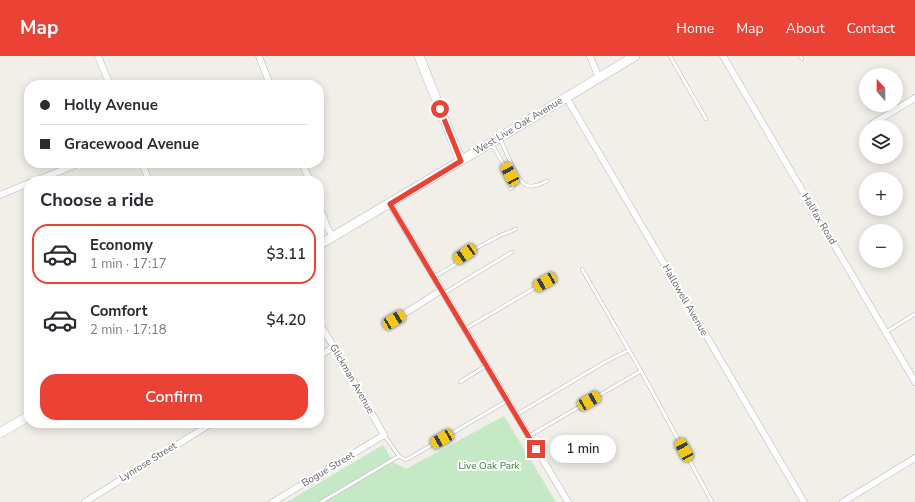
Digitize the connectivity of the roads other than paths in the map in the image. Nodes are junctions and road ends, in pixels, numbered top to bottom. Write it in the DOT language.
graph roads {
  1 [pos="98,56"];
  2 [pos="259,56"];
  3 [pos="419,56"];
  4 [pos="590,56"];
  5 [pos="635,56"];
  6 [pos="670,56"];
  7 [pos="723,56"];
  8 [pos="599,78"];
  9 [pos="108,80"];
  10 [pos="268,80"];
  11 [pos="566,97"];
  12 [pos="915,98"];
  13 [pos="706,119"];
  14 [pos="879,120"];
  15 [pos="495,140"];
  16 [pos="461,161"];
  17 [pos="68,168"];
  18 [pos="48,176"];
  19 [pos="547,181"];
  20 [pos="24,185"];
  21 [pos="510,189"];
  22 [pos="0,195"];
  23 [pos="390,204"];
  24 [pos="324,218"];
  25 [pos="516,229"];
  26 [pos="332,237"];
  27 [pos="324,243"];
  28 [pos="512,252"];
  29 [pos="582,269"];
  30 [pos="434,277"];
  31 [pos="545,282"];
  32 [pos="443,291"];
  33 [pos="915,314"];
  34 [pos="394,320"];
  35 [pos="465,329"];
  36 [pos="324,331"];
  37 [pos="886,332"];
  38 [pos="334,347"];
  39 [pos="630,350"];
  40 [pos="324,353"];
  41 [pos="487,365"];
  42 [pos="641,371"];
  43 [pos="460,382"];
  44 [pos="915,382"];
  45 [pos="508,401"];
  46 [pos="516,415"];
  47 [pos="24,419"];
  48 [pos="204,428"];
  49 [pos="0,433"];
  50 [pos="384,435"];
  51 [pos="529,436"];
  52 [pos="399,456"];
  53 [pos="915,458"];
  54 [pos="85,502"];
  55 [pos="273,502"];
  56 [pos="321,502"];
  57 [pos="568,502"];
  58 [pos="712,502"];
  59 [pos="804,502"];
  60 [pos="843,502"];
  1 -- 9 [label="street"];
  2 -- 10 [label="street"];
  3 -- 16 [label="street"];
  4 -- 8 [label="street"];
  5 -- 8 [label="street, West Live Oak Avenue"];
  6 -- 13 [label="lane"];
  7 -- 37 [label="street, Halifax Road"];
  8 -- 11 [label="street, West Live Oak Avenue"];
  11 -- 15 [label="street, West Live Oak Avenue"];
  11 -- 59 [label="street, Hallowell Avenue"];
  12 -- 14 [label="street"];
  15 -- 16 [label="street, West Live Oak Avenue"];
  15 -- 19 [label="lane"];
  15 -- 21 [label="lane"];
  16 -- 23 [label="street, West Live Oak Avenue"];
  17 -- 18 [label="street"];
  20 -- 22 [label="street"];
  23 -- 26 [label="street, West Live Oak Avenue"];
  23 -- 30 [label="street"];
  24 -- 26 [label="street"];
  25 -- 30 [label="lane"];
  26 -- 27 [label="street, West Live Oak Avenue"];
  28 -- 32 [label="lane"];
  29 -- 39 [label="lane"];
  30 -- 32 [label="street"];
  31 -- 35 [label="lane"];
  32 -- 34 [label="street"];
  32 -- 35 [label="street"];
  33 -- 37 [label="lane"];
  35 -- 41 [label="street"];
  36 -- 38 [label="street, Glickman Avenue"];
  37 -- 44 [label="street, Halifax Road"];
  38 -- 40 [label="street"];
  38 -- 50 [label="street, Glickman Avenue"];
  39 -- 42 [label="lane"];
  39 -- 46 [label="lane"];
  41 -- 43 [label="lane"];
  41 -- 45 [label="street"];
  42 -- 51 [label="lane"];
  42 -- 58 [label="lane"];
  45 -- 46 [label="street"];
  45 -- 52 [label="lane"];
  46 -- 51 [label="street"];
  47 -- 49 [label="street"];
  48 -- 54 [label="street, Lynrose Street"];
  50 -- 52 [label="lane"];
  50 -- 55 [label="street, Bogue Street"];
  51 -- 57 [label="street"];
  52 -- 56 [label="lane"];
  53 -- 60 [label="street"];
}
